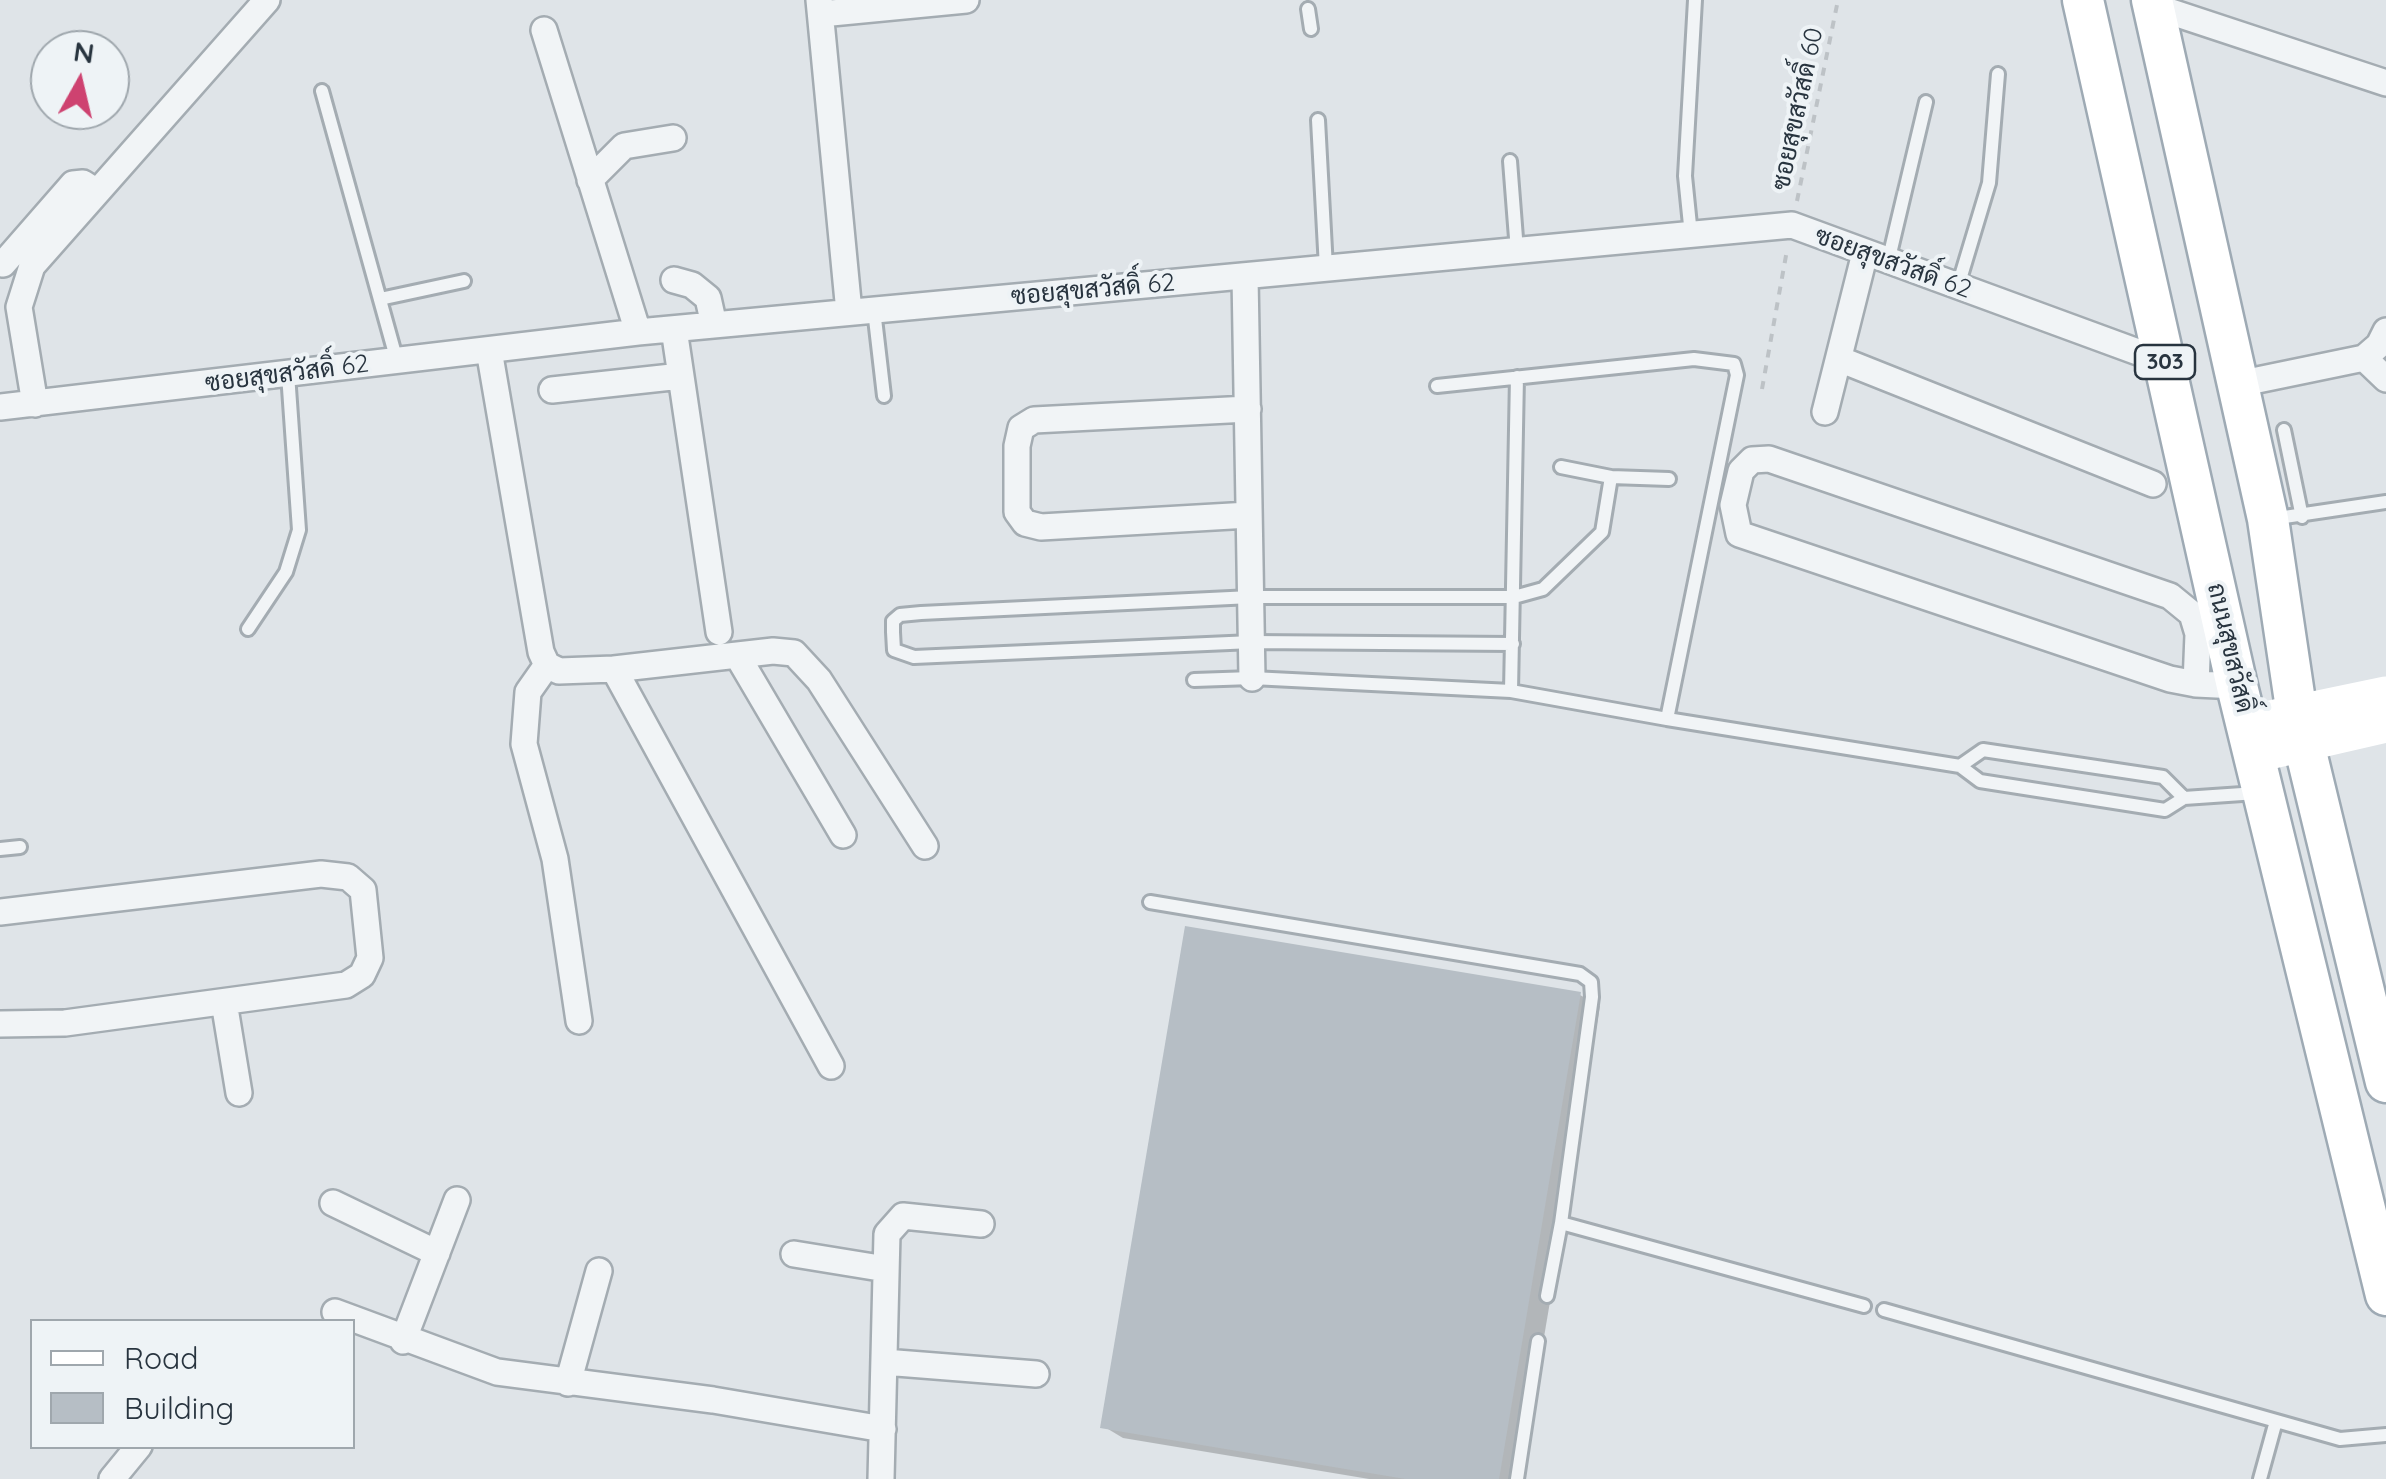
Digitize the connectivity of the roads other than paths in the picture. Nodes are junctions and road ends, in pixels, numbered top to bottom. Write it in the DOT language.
graph roads {
  1 [pos="268,0"];
  2 [pos="966,0"];
  3 [pos="1695,0"];
  4 [pos="2083,0"];
  5 [pos="2153,3"];
  6 [pos="820,7"];
  7 [pos="1308,9"];
  8 [pos="1311,29"];
  9 [pos="544,30"];
  10 [pos="1998,74"];
  11 [pos="2386,83"];
  12 [pos="322,90"];
  13 [pos="1926,102"];
  14 [pos="1318,120"];
  15 [pos="673,138"];
  16 [pos="1510,161"];
  17 [pos="590,180"];
  18 [pos="97,192"];
  19 [pos="1691,235"];
  20 [pos="1517,251"];
  21 [pos="1876,258"];
  22 [pos="3,264"];
  23 [pos="1326,268"];
  24 [pos="1245,276"];
  25 [pos="674,280"];
  26 [pos="464,281"];
  27 [pos="1958,287"];
  28 [pos="380,300"];
  29 [pos="861,311"];
  30 [pos="714,325"];
  31 [pos="674,329"];
  32 [pos="2386,331"];
  33 [pos="638,332"];
  34 [pos="489,350"];
  35 [pos="2364,358"];
  36 [pos="1838,359"];
  37 [pos="397,361"];
  38 [pos="2165,362"];
  39 [pos="288,374"];
  40 [pos="681,376"];
  41 [pos="1518,377"];
  42 [pos="2386,379"];
  43 [pos="2238,384"];
  44 [pos="1438,386"];
  45 [pos="552,390"];
  46 [pos="884,396"];
  47 [pos="35,404"];
  48 [pos="0,408"];
  49 [pos="1248,409"];
  50 [pos="1825,412"];
  51 [pos="2284,430"];
  52 [pos="1561,467"];
  53 [pos="1611,477"];
  54 [pos="1669,480"];
  55 [pos="2153,484"];
  56 [pos="2386,502"];
  57 [pos="1250,515"];
  58 [pos="2285,518"];
  59 [pos="1251,597"];
  60 [pos="1514,597"];
  61 [pos="248,629"];
  62 [pos="719,632"];
  63 [pos="1252,642"];
  64 [pos="1513,644"];
  65 [pos="737,655"];
  66 [pos="548,665"];
  67 [pos="614,669"];
  68 [pos="1252,678"];
  69 [pos="1194,680"];
  70 [pos="2196,684"];
  71 [pos="1511,691"];
  72 [pos="2386,694"];
  73 [pos="1666,719"];
  74 [pos="2386,725"];
  75 [pos="2301,729"];
  76 [pos="2251,739"];
  77 [pos="1960,766"];
  78 [pos="2184,798"];
  79 [pos="843,835"];
  80 [pos="925,846"];
  81 [pos="20,847"];
  82 [pos="0,849"];
  83 [pos="1150,902"];
  84 [pos="0,912"];
  85 [pos="224,1002"];
  86 [pos="579,1021"];
  87 [pos="0,1024"];
  88 [pos="831,1066"];
  89 [pos="2386,1082"];
  90 [pos="238,1093"];
  91 [pos="457,1200"];
  92 [pos="333,1203"];
  93 [pos="1561,1222"];
  94 [pos="981,1224"];
  95 [pos="437,1253"];
  96 [pos="794,1254"];
  97 [pos="886,1270"];
  98 [pos="599,1271"];
  99 [pos="2386,1294"];
  100 [pos="1547,1296"];
  101 [pos="1864,1306"];
  102 [pos="1884,1310"];
  103 [pos="334,1312"];
  104 [pos="351,1319"];
  105 [pos="355,1321"];
  106 [pos="403,1341"];
  107 [pos="1538,1341"];
  108 [pos="884,1362"];
  109 [pos="1036,1374"];
  110 [pos="568,1383"];
  111 [pos="2276,1421"];
  112 [pos="883,1429"];
  113 [pos="2386,1435"];
  114 [pos="137,1449"];
  115 [pos="112,1479"];
  116 [pos="881,1479"];
  117 [pos="1516,1479"];
  118 [pos="2260,1479"];
  1 -- 18 [label="street"];
  2 -- 6 [label="street"];
  3 -- 19 [label="lane"];
  4 -- 38 [label="main road, ถนนสุขสวัสดิ์ / 303"];
  5 -- 11 [label="street"];
  5 -- 43 [label="main road, ถนนสุขสวัสดิ์ / 303"];
  6 -- 29 [label="street"];
  7 -- 8 [label="lane"];
  9 -- 17 [label="street"];
  10 -- 27 [label="lane"];
  12 -- 28 [label="lane"];
  13 -- 21 [label="lane"];
  14 -- 23 [label="lane"];
  15 -- 17 [label="street"];
  16 -- 20 [label="lane"];
  17 -- 33 [label="street"];
  18 -- 22 [label="street"];
  18 -- 47 [label="street"];
  19 -- 20 [label="street, ซอยสุขสวัสดิ์ 62"];
  19 -- 21 [label="street, ซอยสุขสวัสดิ์ 62"];
  20 -- 23 [label="street, ซอยสุขสวัสดิ์ 62"];
  21 -- 27 [label="street, ซอยสุขสวัสดิ์ 62"];
  21 -- 36 [label="street"];
  23 -- 24 [label="street, ซอยสุขสวัสดิ์ 62"];
  24 -- 29 [label="street, ซอยสุขสวัสดิ์ 62"];
  24 -- 49 [label="street"];
  25 -- 30 [label="street"];
  26 -- 28 [label="lane"];
  27 -- 38 [label="street, ซอยสุขสวัสดิ์ 62"];
  28 -- 37 [label="lane"];
  29 -- 30 [label="street, ซอยสุขสวัสดิ์ 62"];
  29 -- 46 [label="lane"];
  30 -- 31 [label="street, ซอยสุขสวัสดิ์ 62"];
  31 -- 33 [label="street, ซอยสุขสวัสดิ์ 62"];
  31 -- 40 [label="street"];
  32 -- 35 [label="street"];
  33 -- 34 [label="street, ซอยสุขสวัสดิ์ 62"];
  34 -- 37 [label="street, ซอยสุขสวัสดิ์ 62"];
  34 -- 66 [label="street"];
  35 -- 42 [label="street"];
  35 -- 43 [label="street"];
  36 -- 50 [label="street"];
  36 -- 55 [label="street"];
  37 -- 39 [label="street, ซอยสุขสวัสดิ์ 62"];
  38 -- 76 [label="main road, ถนนสุขสวัสดิ์ / 303"];
  39 -- 47 [label="street, ซอยสุขสวัสดิ์ 62"];
  39 -- 61 [label="lane"];
  40 -- 45 [label="street"];
  40 -- 62 [label="street"];
  41 -- 44 [label="lane"];
  41 -- 60 [label="lane"];
  41 -- 73 [label="lane"];
  43 -- 58 [label="main road, ถนนสุขสวัสดิ์ / 303"];
  47 -- 48 [label="street, ซอยสุขสวัสดิ์ 62"];
  49 -- 57 [label="street"];
  49 -- 57 [label="street"];
  51 -- 58 [label="lane"];
  52 -- 53 [label="lane"];
  53 -- 54 [label="lane"];
  53 -- 60 [label="lane"];
  56 -- 58 [label="lane"];
  57 -- 59 [label="street"];
  58 -- 75 [label="main road, ถนนสุขสวัสดิ์ / 303"];
  59 -- 60 [label="lane"];
  59 -- 63 [label="street"];
  59 -- 63 [label="lane"];
  60 -- 64 [label="lane"];
  63 -- 64 [label="lane"];
  63 -- 68 [label="street"];
  64 -- 71 [label="lane"];
  65 -- 67 [label="street"];
  65 -- 79 [label="street"];
  65 -- 80 [label="street"];
  66 -- 67 [label="street"];
  66 -- 86 [label="street"];
  67 -- 88 [label="street"];
  68 -- 69 [label="lane"];
  68 -- 71 [label="lane"];
  70 -- 70 [label="street"];
  70 -- 76 [label="street"];
  71 -- 73 [label="lane"];
  72 -- 75 [label="main road"];
  73 -- 77 [label="lane"];
  74 -- 75 [label="main road"];
  75 -- 76 [label="main road"];
  75 -- 89 [label="main road, ถนนสุขสวัสดิ์ / 303"];
  76 -- 78 [label="lane"];
  76 -- 99 [label="main road, ถนนสุขสวัสดิ์ / 303"];
  77 -- 78 [label="lane"];
  77 -- 78 [label="lane"];
  81 -- 82 [label="lane"];
  83 -- 93 [label="lane"];
  84 -- 85 [label="street"];
  85 -- 87 [label="street"];
  85 -- 90 [label="street"];
  91 -- 95 [label="street"];
  92 -- 95 [label="street"];
  93 -- 100 [label="lane"];
  93 -- 101 [label="lane"];
  94 -- 97 [label="street"];
  95 -- 106 [label="street"];
  96 -- 97 [label="street"];
  97 -- 108 [label="street"];
  98 -- 110 [label="street"];
  102 -- 111 [label="lane"];
  103 -- 104 [label="street"];
  105 -- 106 [label="street"];
  106 -- 110 [label="street"];
  107 -- 117 [label="lane"];
  108 -- 109 [label="street"];
  108 -- 112 [label="street"];
  110 -- 112 [label="street"];
  111 -- 113 [label="lane"];
  111 -- 118 [label="lane"];
  112 -- 116 [label="street"];
  114 -- 115 [label="street"];
}
